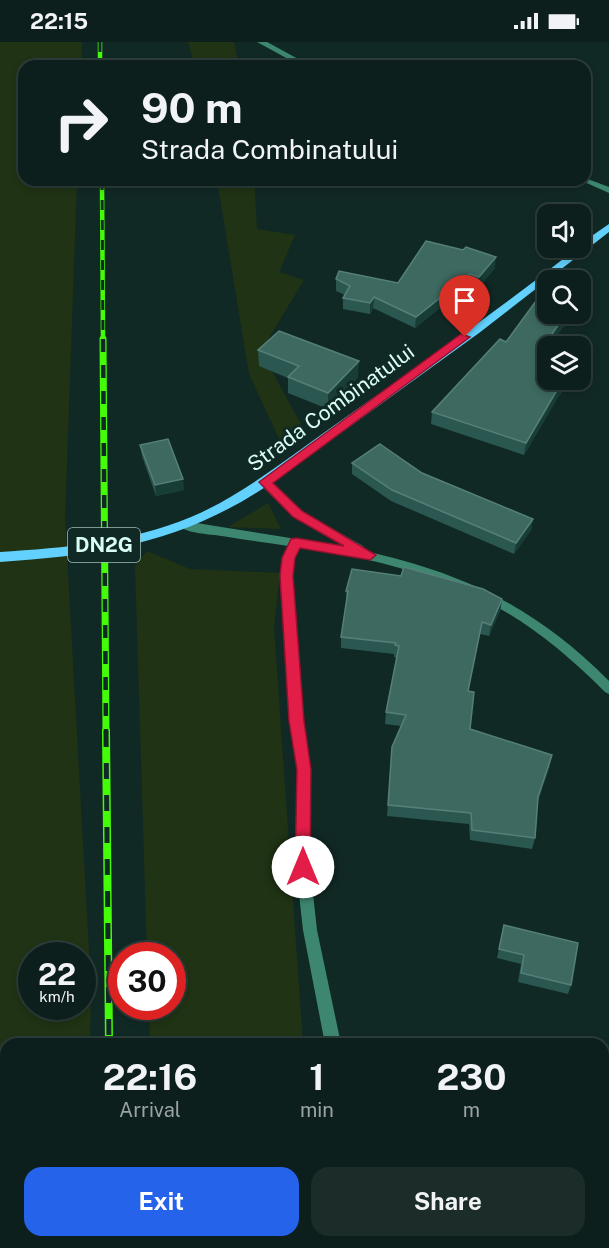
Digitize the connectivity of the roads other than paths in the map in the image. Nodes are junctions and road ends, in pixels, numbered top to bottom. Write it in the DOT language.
graph roads {
  1 [pos="261,42"];
  2 [pos="296,60"];
  3 [pos="591,183"];
  4 [pos="609,190"];
  5 [pos="609,227"];
  6 [pos="266,482"];
  7 [pos="184,525"];
  8 [pos="296,542"];
  9 [pos="0,551"];
  10 [pos="370,555"];
  11 [pos="22,556"];
  12 [pos="0,560"];
  13 [pos="609,689"];
  14 [pos="332,1038"];
  1 -- 2 [label="street"];
  3 -- 4 [label="street"];
  5 -- 6 [label="main road, Strada Combinatului / DN2G"];
  6 -- 7 [label="main road, Strada Combinatului / DN2G"];
  6 -- 10 [label="street"];
  7 -- 8 [label="street, Strada Combinatului"];
  7 -- 11 [label="main road, Strada Combinatului / DN2G"];
  8 -- 10 [label="street, Strada Combinatului"];
  8 -- 14 [label="street"];
  9 -- 11 [label="main road"];
  10 -- 13 [label="street, Strada Combinatului"];
  11 -- 12 [label="main road"];
}
